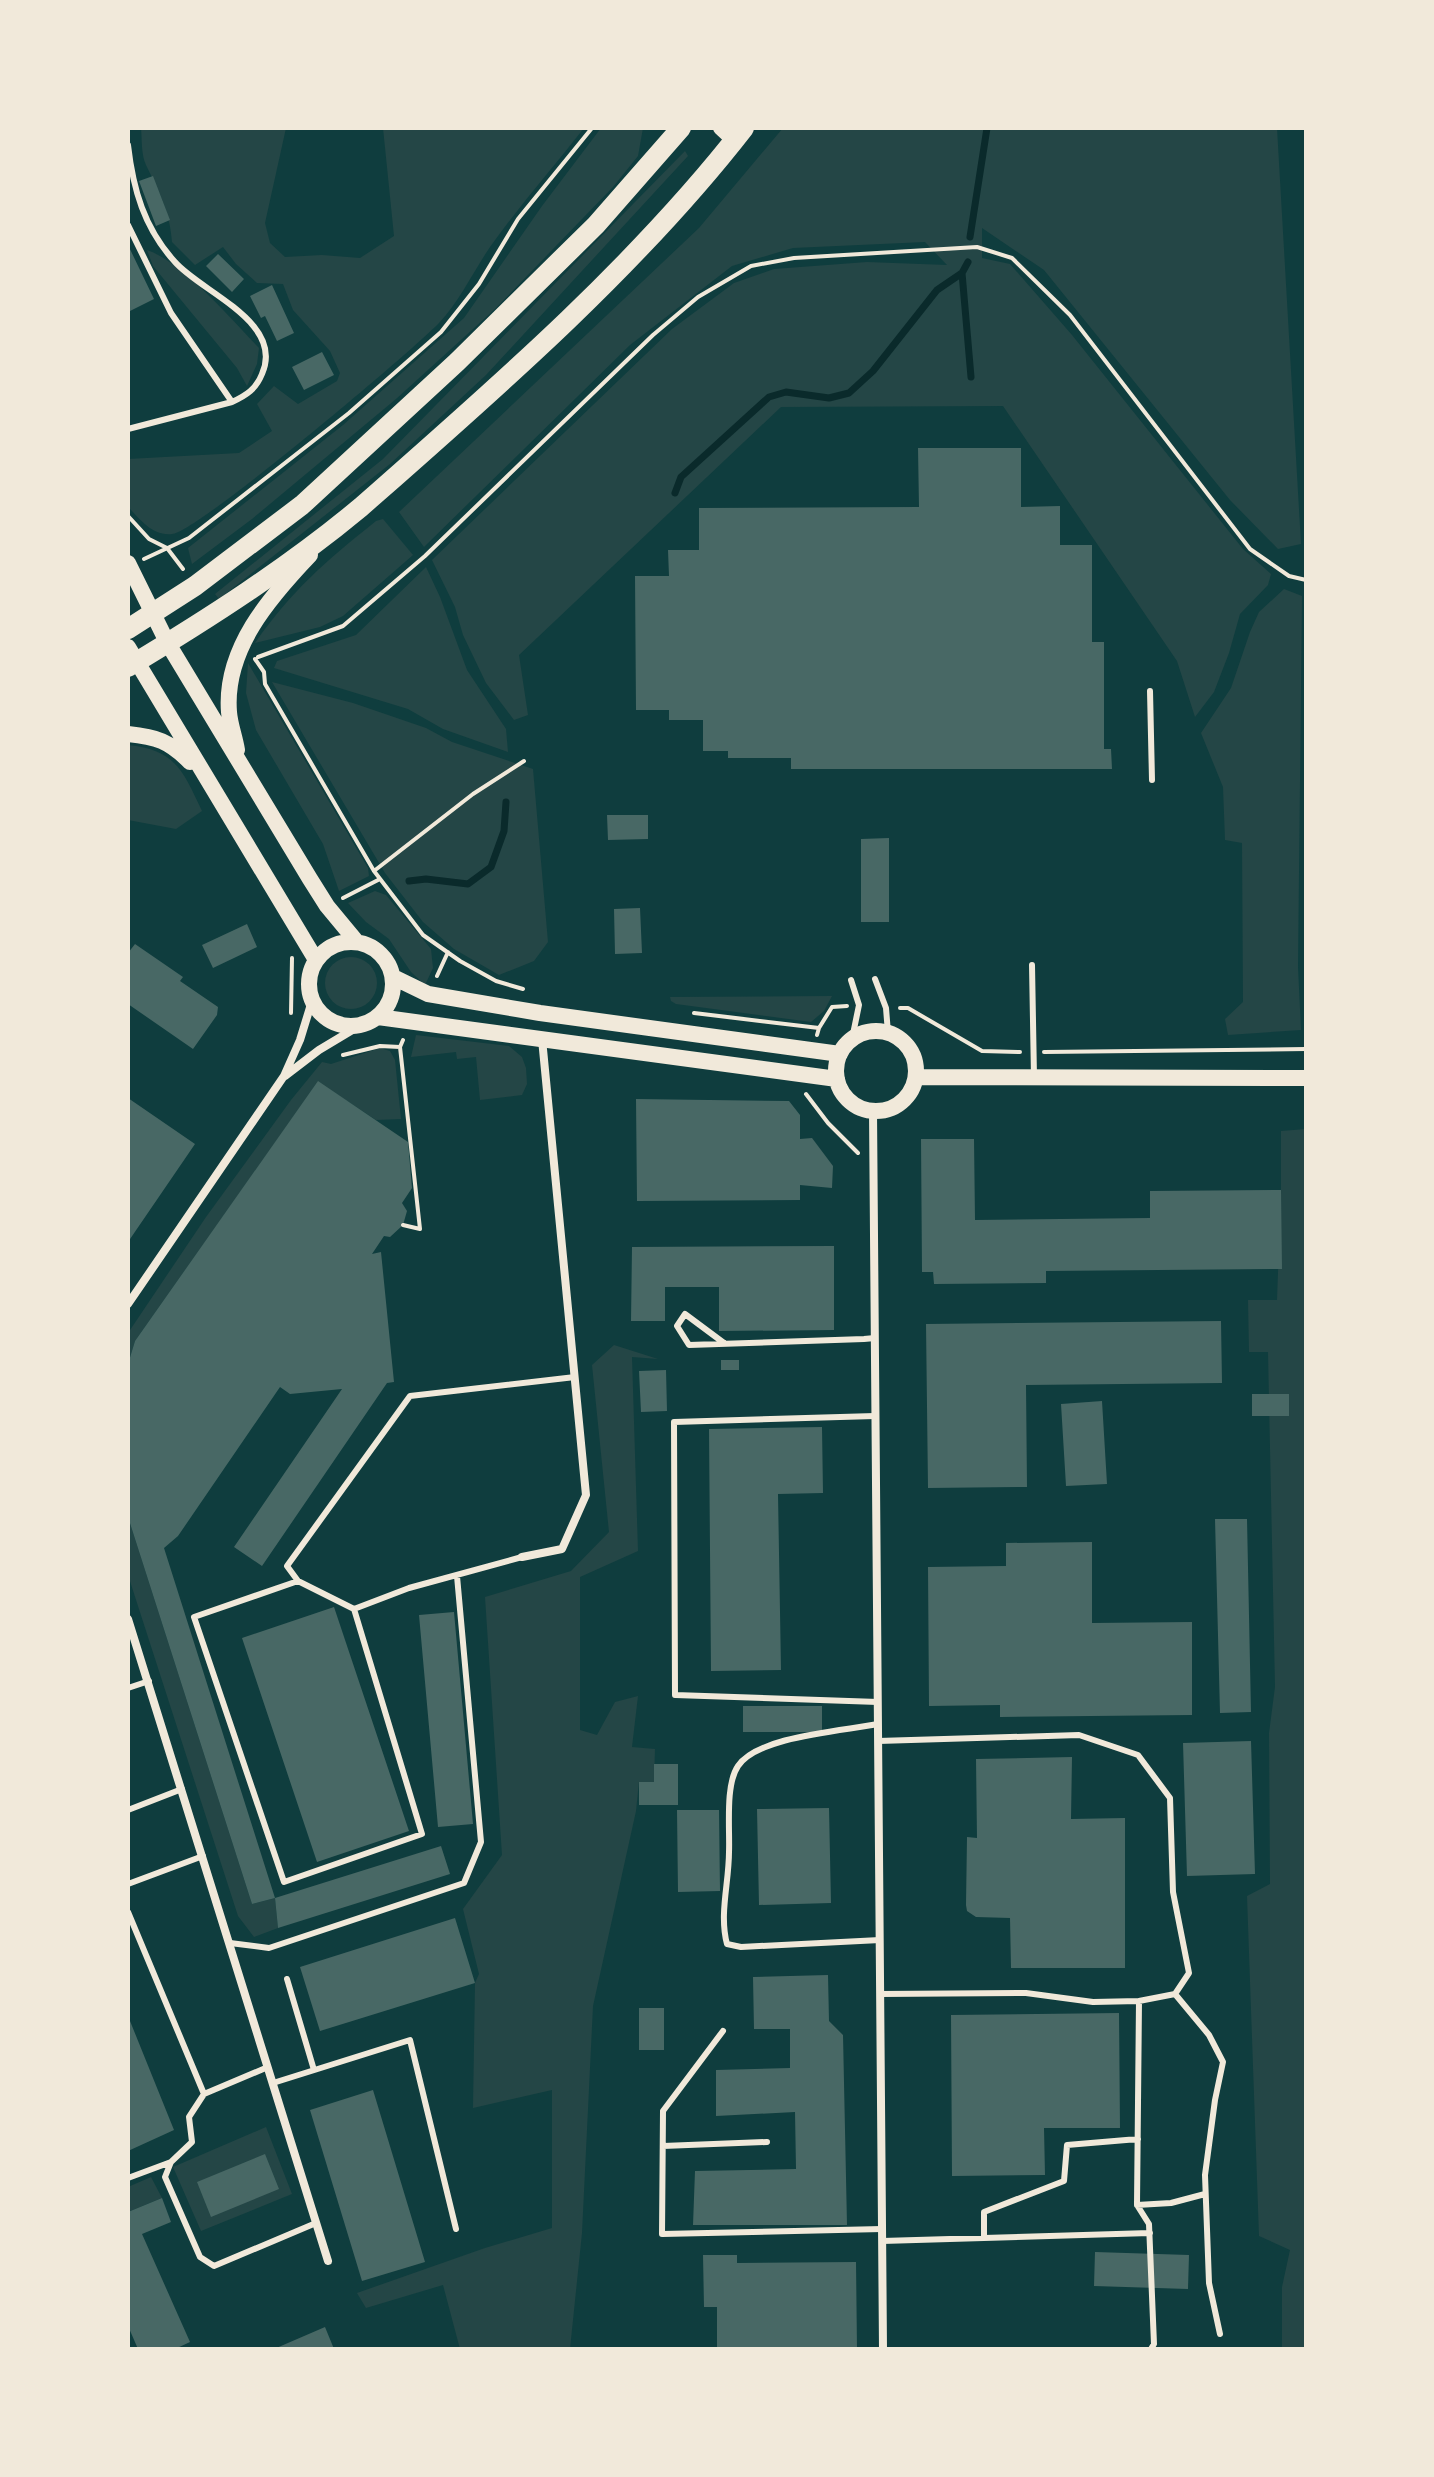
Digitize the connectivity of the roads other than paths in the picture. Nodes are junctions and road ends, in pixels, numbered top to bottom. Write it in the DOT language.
graph roads {
  1 [pos="681,128"];
  2 [pos="733,132"];
  3 [pos="128,145"];
  4 [pos="128,225"];
  5 [pos="232,402"];
  6 [pos="128,429"];
  7 [pos="334,529"];
  8 [pos="129,565"];
  9 [pos="153,613"];
  10 [pos="128,629"];
  11 [pos="167,642"];
  12 [pos="131,658"];
  13 [pos="1150,691"];
  14 [pos="128,734"];
  15 [pos="240,763"];
  16 [pos="207,779"];
  17 [pos="1152,780"];
  18 [pos="356,941"];
  19 [pos="316,960"];
  20 [pos="1032,965"];
  21 [pos="393,977"];
  22 [pos="875,979"];
  23 [pos="851,980"];
  24 [pos="312,1001"];
  25 [pos="378,1017"];
  26 [pos="359,1026"];
  27 [pos="888,1033"];
  28 [pos="542,1038"];
  29 [pos="852,1039"];
  30 [pos="840,1054"];
  31 [pos="284,1076"];
  32 [pos="916,1077"];
  33 [pos="1034,1077"];
  34 [pos="1306,1078"];
  35 [pos="837,1079"];
  36 [pos="873,1111"];
  37 [pos="128,1304"];
  38 [pos="875,1338"];
  39 [pos="724,1343"];
  40 [pos="575,1377"];
  41 [pos="875,1416"];
  42 [pos="522,1557"];
  43 [pos="457,1576"];
  44 [pos="298,1581"];
  45 [pos="354,1609"];
  46 [pos="128,1619"];
  47 [pos="149,1681"];
  48 [pos="128,1688"];
  49 [pos="878,1702"];
  50 [pos="878,1724"];
  51 [pos="878,1741"];
  52 [pos="182,1789"];
  53 [pos="128,1810"];
  54 [pos="203,1856"];
  55 [pos="128,1884"];
  56 [pos="128,1912"];
  57 [pos="880,1940"];
  58 [pos="230,1943"];
  59 [pos="287,1979"];
  60 [pos="880,1994"];
  61 [pos="1175,1994"];
  62 [pos="1139,2001"];
  63 [pos="723,2031"];
  64 [pos="268,2067"];
  65 [pos="314,2070"];
  66 [pos="273,2083"];
  67 [pos="204,2094"];
  68 [pos="1138,2139"];
  69 [pos="767,2142"];
  70 [pos="663,2146"];
  71 [pos="171,2162"];
  72 [pos="128,2178"];
  73 [pos="1205,2194"];
  74 [pos="1137,2205"];
  75 [pos="316,2223"];
  76 [pos="456,2229"];
  77 [pos="882,2229"];
  78 [pos="1150,2233"];
  79 [pos="984,2237"];
  80 [pos="882,2241"];
  81 [pos="328,2261"];
  82 [pos="1220,2334"];
  83 [pos="883,2349"];
  84 [pos="1151,2349"];
  1 -- 9 [label="main road"];
  2 -- 7 [label="main road"];
  3 -- 5 [label="lane"];
  4 -- 5 [label="lane"];
  5 -- 6 [label="lane"];
  7 -- 11 [label="main road"];
  7 -- 15 [label="main road"];
  8 -- 9 [label="main road"];
  9 -- 10 [label="main road"];
  9 -- 11 [label="main road"];
  11 -- 12 [label="main road"];
  11 -- 15 [label="main road"];
  12 -- 16 [label="main road"];
  13 -- 17 [label="lane"];
  14 -- 16 [label="main road"];
  15 -- 18 [label="main road"];
  16 -- 19 [label="main road"];
  18 -- 19 [label="main road"];
  18 -- 21 [label="main road"];
  19 -- 24 [label="main road"];
  20 -- 33 [label="lane"];
  21 -- 25 [label="main road"];
  21 -- 30 [label="main road"];
  22 -- 27 [label="lane"];
  23 -- 29 [label="lane"];
  24 -- 26 [label="main road"];
  24 -- 31 [label="street"];
  25 -- 26 [label="main road"];
  25 -- 28 [label="main road"];
  26 -- 31 [label="street"];
  27 -- 29 [label="main road"];
  27 -- 32 [label="main road"];
  28 -- 35 [label="main road"];
  28 -- 40 [label="street"];
  29 -- 30 [label="main road"];
  30 -- 35 [label="main road"];
  31 -- 37 [label="street"];
  32 -- 33 [label="main road"];
  32 -- 36 [label="main road"];
  33 -- 34 [label="main road"];
  35 -- 36 [label="main road"];
  36 -- 38 [label="street"];
  38 -- 39 [label="lane"];
  38 -- 41 [label="street"];
  39 -- 39 [label="lane"];
  40 -- 42 [label="street"];
  40 -- 44 [label="lane"];
  41 -- 49 [label="street"];
  41 -- 49 [label="lane"];
  42 -- 43 [label="lane"];
  43 -- 45 [label="lane"];
  43 -- 58 [label="lane"];
  44 -- 45 [label="lane"];
  44 -- 45 [label="lane"];
  46 -- 47 [label="street"];
  47 -- 48 [label="lane"];
  47 -- 52 [label="street"];
  49 -- 50 [label="street"];
  50 -- 51 [label="street"];
  50 -- 57 [label="lane"];
  51 -- 57 [label="street"];
  51 -- 61 [label="lane"];
  52 -- 53 [label="lane"];
  52 -- 54 [label="street"];
  54 -- 55 [label="lane"];
  54 -- 58 [label="street"];
  56 -- 67 [label="lane"];
  57 -- 60 [label="street"];
  58 -- 64 [label="street"];
  59 -- 65 [label="lane"];
  60 -- 62 [label="lane"];
  60 -- 77 [label="street"];
  61 -- 62 [label="lane"];
  61 -- 73 [label="lane"];
  62 -- 68 [label="lane"];
  63 -- 70 [label="lane"];
  64 -- 66 [label="street"];
  64 -- 67 [label="lane"];
  65 -- 66 [label="lane"];
  65 -- 76 [label="lane"];
  66 -- 75 [label="street"];
  67 -- 71 [label="lane"];
  68 -- 74 [label="lane"];
  68 -- 79 [label="lane"];
  69 -- 70 [label="lane"];
  70 -- 77 [label="lane"];
  71 -- 72 [label="lane"];
  71 -- 75 [label="lane"];
  73 -- 74 [label="lane"];
  73 -- 82 [label="lane"];
  74 -- 78 [label="lane"];
  75 -- 81 [label="street"];
  77 -- 80 [label="street"];
  78 -- 79 [label="lane"];
  78 -- 84 [label="lane"];
  79 -- 80 [label="lane"];
  80 -- 83 [label="street"];
}
